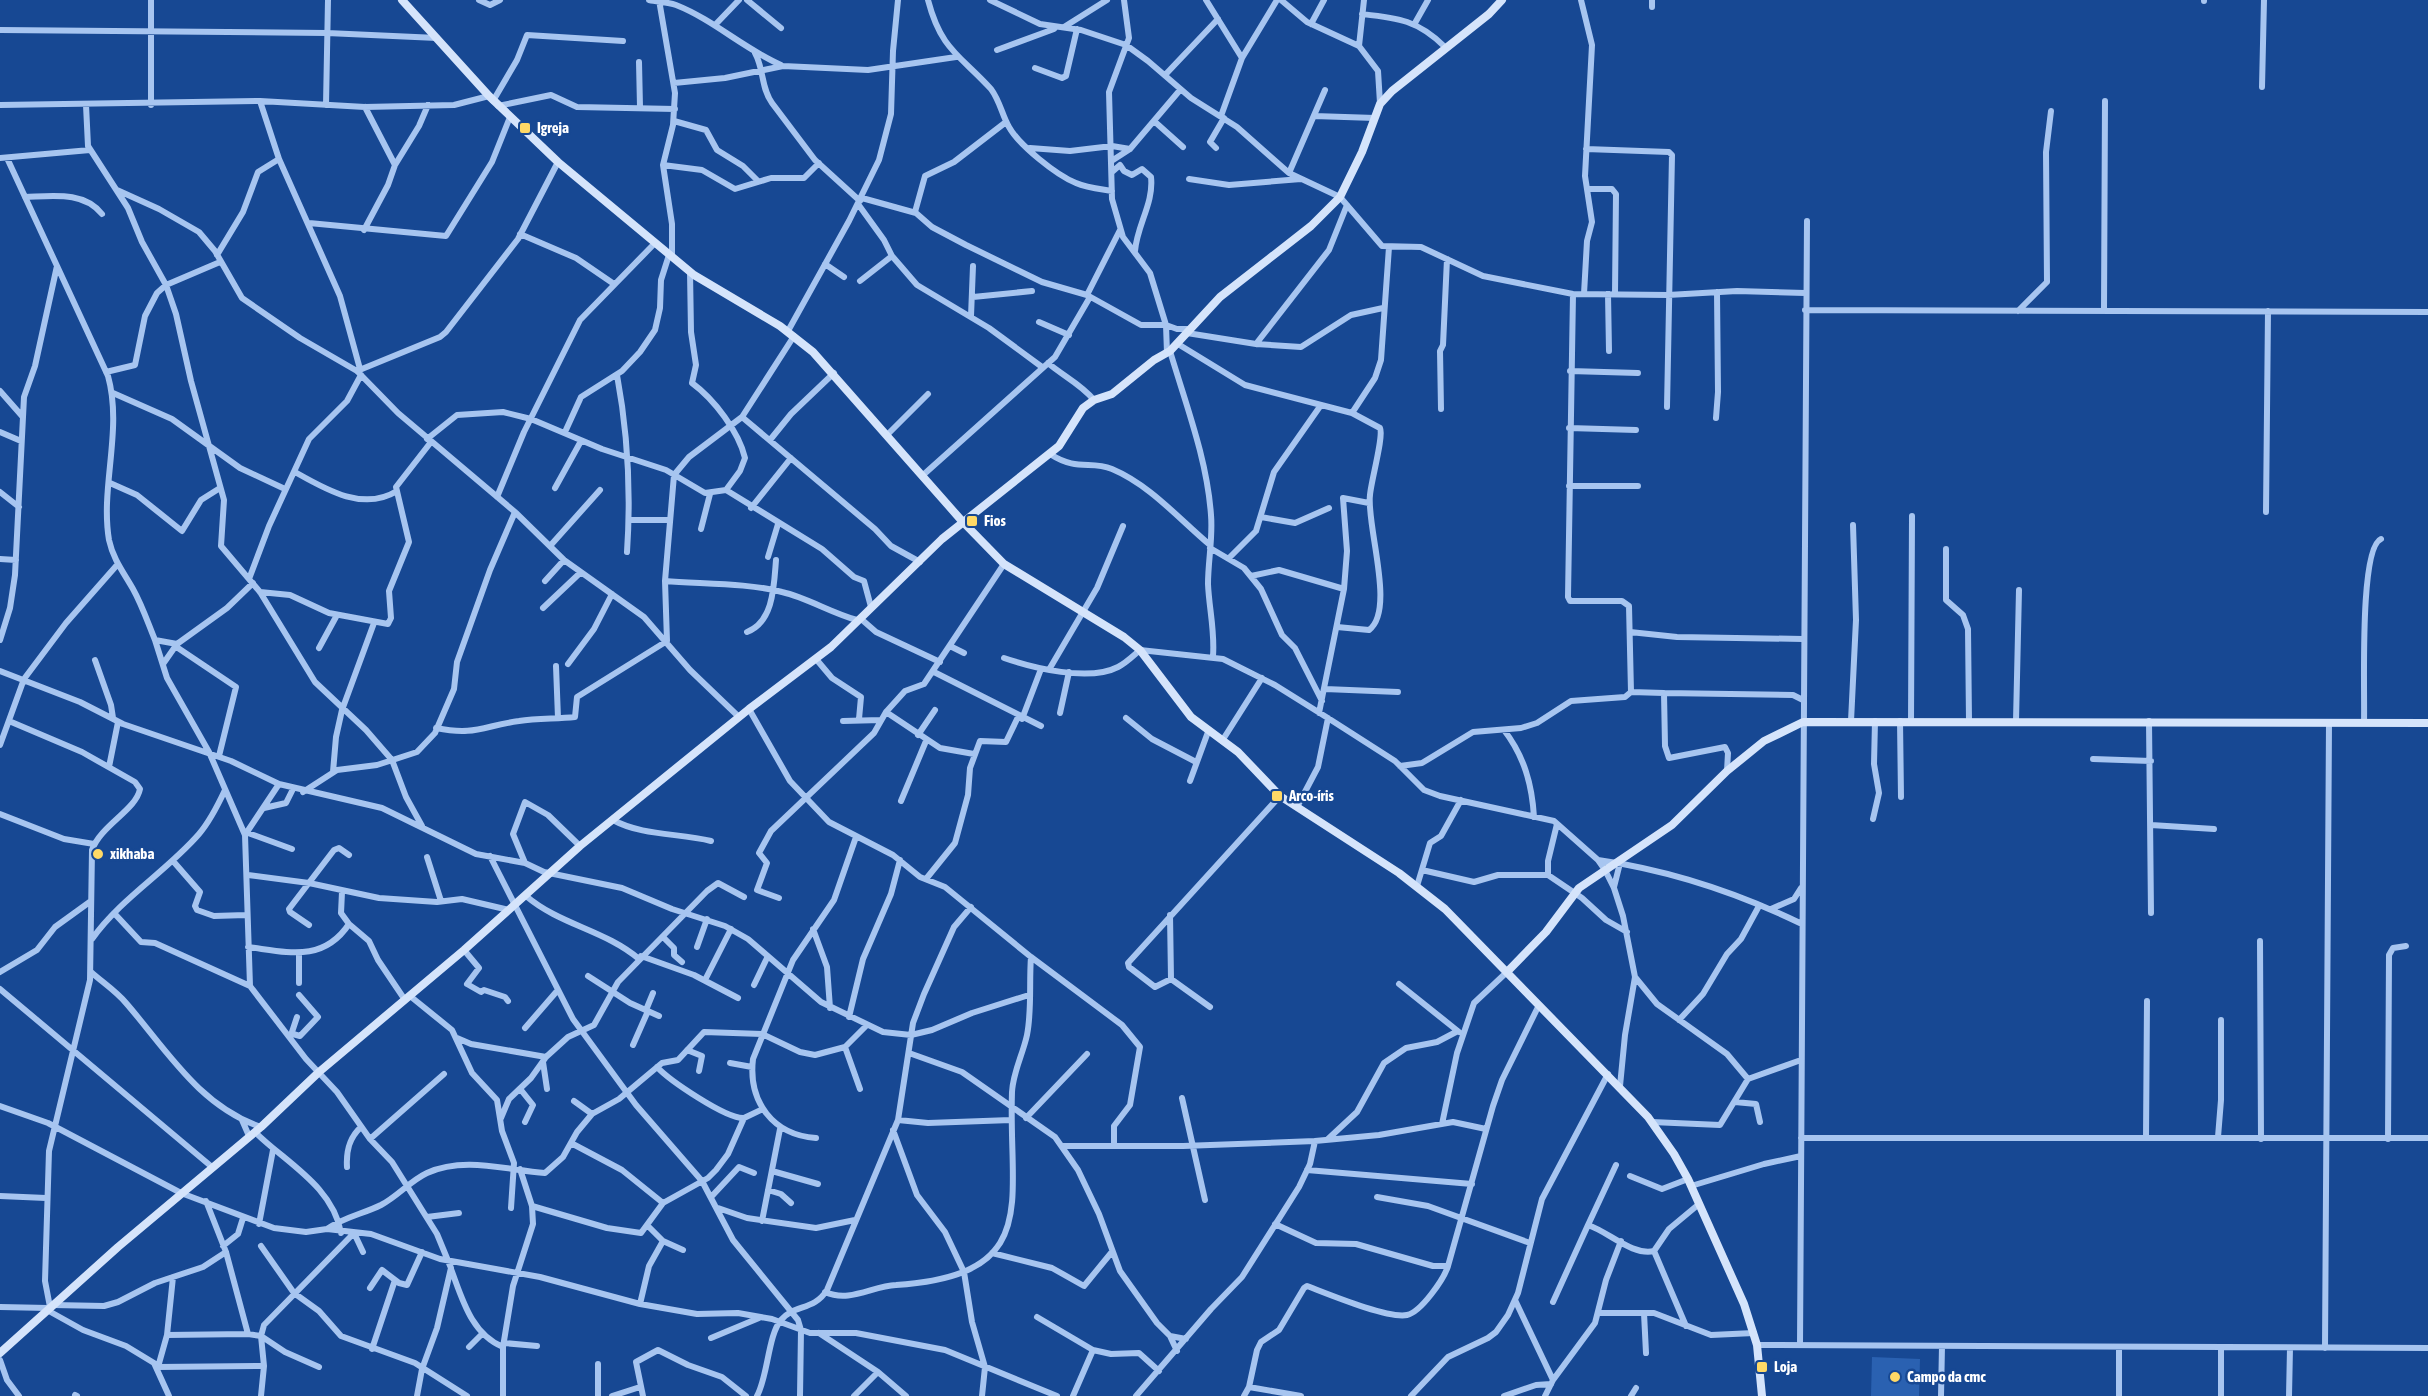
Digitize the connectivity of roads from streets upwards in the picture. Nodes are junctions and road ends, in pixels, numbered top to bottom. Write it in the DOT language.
graph roads {
  1 [pos="151,0"];
  2 [pos="328,0"];
  3 [pos="402,0"];
  4 [pos="479,0"];
  5 [pos="500,0"];
  6 [pos="649,0"];
  7 [pos="739,0"];
  8 [pos="747,0"];
  9 [pos="898,0"];
  10 [pos="928,0"];
  11 [pos="990,0"];
  12 [pos="1107,0"];
  13 [pos="1124,0"];
  14 [pos="1206,0"];
  15 [pos="1279,0"];
  16 [pos="1324,0"];
  17 [pos="1364,0"];
  18 [pos="1428,0"];
  19 [pos="1502,0"];
  20 [pos="1581,0"];
  21 [pos="2264,0"];
  22 [pos="659,1"];
  23 [pos="1362,14"];
  24 [pos="1218,19"];
  25 [pos="1415,23"];
  26 [pos="1311,24"];
  27 [pos="715,25"];
  28 [pos="782,28"];
  29 [pos="1060,28"];
  30 [pos="1077,29"];
  31 [pos="0,30"];
  32 [pos="152,32"];
  33 [pos="327,33"];
  34 [pos="438,38"];
  35 [pos="623,41"];
  36 [pos="1126,45"];
  37 [pos="1359,46"];
  38 [pos="1445,47"];
  39 [pos="997,50"];
  40 [pos="755,53"];
  41 [pos="956,57"];
  42 [pos="1242,58"];
  43 [pos="639,63"];
  44 [pos="783,66"];
  45 [pos="893,66"];
  46 [pos="1035,68"];
  47 [pos="762,71"];
  48 [pos="1165,75"];
  49 [pos="674,83"];
  50 [pos="2262,87"];
  51 [pos="1180,90"];
  52 [pos="1325,90"];
  53 [pos="260,101"];
  54 [pos="494,101"];
  55 [pos="2104,101"];
  56 [pos="1380,104"];
  57 [pos="0,105"];
  58 [pos="86,105"];
  59 [pos="151,105"];
  60 [pos="326,105"];
  61 [pos="428,105"];
  62 [pos="365,107"];
  63 [pos="640,107"];
  64 [pos="675,109"];
  65 [pos="2051,111"];
  66 [pos="1314,116"];
  67 [pos="510,117"];
  68 [pos="1222,117"];
  69 [pos="1375,118"];
  70 [pos="674,121"];
  71 [pos="1154,121"];
  72 [pos="1006,122"];
  73 [pos="1112,146"];
  74 [pos="1183,147"];
  75 [pos="1028,148"];
  76 [pos="1216,148"];
  77 [pos="1130,149"];
  78 [pos="1586,149"];
  79 [pos="90,150"];
  80 [pos="3,158"];
  81 [pos="279,159"];
  82 [pos="1113,160"];
  83 [pos="558,162"];
  84 [pos="819,163"];
  85 [pos="395,165"];
  86 [pos="663,165"];
  87 [pos="1111,172"];
  88 [pos="1289,172"];
  89 [pos="1188,179"];
  90 [pos="1301,179"];
  91 [pos="758,181"];
  92 [pos="1587,189"];
  93 [pos="117,190"];
  94 [pos="1112,191"];
  95 [pos="25,197"];
  96 [pos="1340,197"];
  97 [pos="860,201"];
  98 [pos="143,202"];
  99 [pos="1347,205"];
  100 [pos="129,208"];
  101 [pos="915,212"];
  102 [pos="102,214"];
  103 [pos="1807,221"];
  104 [pos="309,223"];
  105 [pos="364,230"];
  106 [pos="1120,230"];
  107 [pos="520,234"];
  108 [pos="655,243"];
  109 [pos="1389,247"];
  110 [pos="1135,251"];
  111 [pos="670,256"];
  112 [pos="892,256"];
  113 [pos="219,258"];
  114 [pos="1447,259"];
  115 [pos="825,264"];
  116 [pos="57,266"];
  117 [pos="974,266"];
  118 [pos="690,272"];
  119 [pos="844,277"];
  120 [pos="860,281"];
  121 [pos="614,284"];
  122 [pos="166,285"];
  123 [pos="1032,291"];
  124 [pos="1717,292"];
  125 [pos="1805,293"];
  126 [pos="1573,294"];
  127 [pos="1584,294"];
  128 [pos="1611,294"];
  129 [pos="1668,295"];
  130 [pos="1089,296"];
  131 [pos="973,297"];
  132 [pos="1383,308"];
  133 [pos="1805,310"];
  134 [pos="2018,311"];
  135 [pos="2104,311"];
  136 [pos="2268,311"];
  137 [pos="2428,312"];
  138 [pos="971,316"];
  139 [pos="1040,322"];
  140 [pos="1166,325"];
  141 [pos="1189,331"];
  142 [pos="791,334"];
  143 [pos="1069,335"];
  144 [pos="1178,344"];
  145 [pos="1256,344"];
  146 [pos="1609,351"];
  147 [pos="1169,352"];
  148 [pos="1045,365"];
  149 [pos="1570,371"];
  150 [pos="106,372"];
  151 [pos="359,372"];
  152 [pos="834,373"];
  153 [pos="1638,373"];
  154 [pos="617,375"];
  155 [pos="0,391"];
  156 [pos="113,393"];
  157 [pos="928,394"];
  158 [pos="24,397"];
  159 [pos="1094,400"];
  160 [pos="11,405"];
  161 [pos="1321,405"];
  162 [pos="1666,407"];
  163 [pos="1441,409"];
  164 [pos="1352,413"];
  165 [pos="22,416"];
  166 [pos="742,417"];
  167 [pos="1716,418"];
  168 [pos="531,419"];
  169 [pos="729,427"];
  170 [pos="1569,428"];
  171 [pos="1636,430"];
  172 [pos="0,432"];
  173 [pos="565,432"];
  174 [pos="887,435"];
  175 [pos="429,440"];
  176 [pos="770,440"];
  177 [pos="21,441"];
  178 [pos="581,441"];
  179 [pos="211,448"];
  180 [pos="1050,454"];
  181 [pos="627,456"];
  182 [pos="791,458"];
  183 [pos="295,472"];
  184 [pos="674,475"];
  185 [pos="922,476"];
  186 [pos="110,483"];
  187 [pos="1569,486"];
  188 [pos="1638,486"];
  189 [pos="220,488"];
  190 [pos="555,488"];
  191 [pos="285,489"];
  192 [pos="20,490"];
  193 [pos="600,490"];
  194 [pos="726,490"];
  195 [pos="396,491"];
  196 [pos="3,493"];
  197 [pos="710,494"];
  198 [pos="497,497"];
  199 [pos="1369,503"];
  200 [pos="19,507"];
  201 [pos="751,508"];
  202 [pos="1329,508"];
  203 [pos="515,512"];
  204 [pos="2266,512"];
  205 [pos="1912,516"];
  206 [pos="1261,517"];
  207 [pos="629,520"];
  208 [pos="669,520"];
  209 [pos="962,521"];
  210 [pos="778,524"];
  211 [pos="1853,525"];
  212 [pos="1123,526"];
  213 [pos="701,529"];
  214 [pos="2381,539"];
  215 [pos="550,546"];
  216 [pos="1210,546"];
  217 [pos="1946,549"];
  218 [pos="627,552"];
  219 [pos="768,557"];
  220 [pos="1229,558"];
  221 [pos="0,560"];
  222 [pos="16,560"];
  223 [pos="564,560"];
  224 [pos="776,561"];
  225 [pos="920,562"];
  226 [pos="1004,564"];
  227 [pos="117,565"];
  228 [pos="580,573"];
  229 [pos="1251,576"];
  230 [pos="251,581"];
  231 [pos="545,581"];
  232 [pos="665,581"];
  233 [pos="1344,589"];
  234 [pos="773,590"];
  235 [pos="2019,590"];
  236 [pos="260,592"];
  237 [pos="612,594"];
  238 [pos="871,607"];
  239 [pos="543,608"];
  240 [pos="1083,610"];
  241 [pos="337,615"];
  242 [pos="858,619"];
  243 [pos="374,623"];
  244 [pos="1337,627"];
  245 [pos="747,632"];
  246 [pos="1630,632"];
  247 [pos="1803,639"];
  248 [pos="0,640"];
  249 [pos="155,640"];
  250 [pos="667,641"];
  251 [pos="176,645"];
  252 [pos="950,646"];
  253 [pos="319,648"];
  254 [pos="1140,650"];
  255 [pos="964,653"];
  256 [pos="1213,656"];
  257 [pos="1004,658"];
  258 [pos="816,659"];
  259 [pos="95,660"];
  260 [pos="940,662"];
  261 [pos="162,664"];
  262 [pos="568,664"];
  263 [pos="556,666"];
  264 [pos="1050,668"];
  265 [pos="1041,669"];
  266 [pos="0,671"];
  267 [pos="934,672"];
  268 [pos="1069,672"];
  269 [pos="1262,678"];
  270 [pos="24,679"];
  271 [pos="1324,689"];
  272 [pos="1398,692"];
  273 [pos="1631,692"];
  274 [pos="1664,693"];
  275 [pos="1803,700"];
  276 [pos="1323,701"];
  277 [pos="749,709"];
  278 [pos="342,710"];
  279 [pos="935,710"];
  280 [pos="886,712"];
  281 [pos="1060,713"];
  282 [pos="1320,713"];
  283 [pos="739,717"];
  284 [pos="558,718"];
  285 [pos="1020,718"];
  286 [pos="1126,718"];
  287 [pos="1328,718"];
  288 [pos="115,719"];
  289 [pos="859,719"];
  290 [pos="881,720"];
  291 [pos="1851,720"];
  292 [pos="9,721"];
  293 [pos="843,721"];
  294 [pos="1875,721"];
  295 [pos="1900,721"];
  296 [pos="1911,721"];
  297 [pos="1968,721"];
  298 [pos="2016,721"];
  299 [pos="2150,721"];
  300 [pos="1803,722"];
  301 [pos="2364,722"];
  302 [pos="2329,723"];
  303 [pos="2428,723"];
  304 [pos="1041,726"];
  305 [pos="436,728"];
  306 [pos="1504,730"];
  307 [pos="1208,732"];
  308 [pos="918,735"];
  309 [pos="926,741"];
  310 [pos="1222,741"];
  311 [pos="0,745"];
  312 [pos="209,752"];
  313 [pos="974,754"];
  314 [pos="219,756"];
  315 [pos="2093,759"];
  316 [pos="392,760"];
  317 [pos="2151,761"];
  318 [pos="1196,762"];
  319 [pos="1400,766"];
  320 [pos="109,767"];
  321 [pos="1727,771"];
  322 [pos="333,772"];
  323 [pos="1190,781"];
  324 [pos="279,784"];
  325 [pos="293,789"];
  326 [pos="225,790"];
  327 [pos="303,792"];
  328 [pos="1280,796"];
  329 [pos="1901,797"];
  330 [pos="806,798"];
  331 [pos="1461,800"];
  332 [pos="901,801"];
  333 [pos="1297,807"];
  334 [pos="264,808"];
  335 [pos="0,814"];
  336 [pos="1534,817"];
  337 [pos="1873,819"];
  338 [pos="613,820"];
  339 [pos="1557,824"];
  340 [pos="2151,825"];
  341 [pos="422,827"];
  342 [pos="2214,829"];
  343 [pos="246,834"];
  344 [pos="856,837"];
  345 [pos="711,841"];
  346 [pos="94,844"];
  347 [pos="580,846"];
  348 [pos="292,849"];
  349 [pos="349,855"];
  350 [pos="490,856"];
  351 [pos="427,857"];
  352 [pos="900,860"];
  353 [pos="1598,860"];
  354 [pos="173,861"];
  355 [pos="525,863"];
  356 [pos="1620,863"];
  357 [pos="1422,870"];
  358 [pos="1605,870"];
  359 [pos="551,873"];
  360 [pos="248,875"];
  361 [pos="1548,875"];
  362 [pos="926,879"];
  363 [pos="309,883"];
  364 [pos="1417,886"];
  365 [pos="1802,886"];
  366 [pos="1614,888"];
  367 [pos="342,892"];
  368 [pos="1575,893"];
  369 [pos="526,896"];
  370 [pos="744,897"];
  371 [pos="778,898"];
  372 [pos="91,901"];
  373 [pos="441,901"];
  374 [pos="517,904"];
  375 [pos="1759,906"];
  376 [pos="971,907"];
  377 [pos="1771,909"];
  378 [pos="509,910"];
  379 [pos="114,913"];
  380 [pos="684,913"];
  381 [pos="2151,913"];
  382 [pos="1170,914"];
  383 [pos="246,915"];
  384 [pos="707,919"];
  385 [pos="349,924"];
  386 [pos="1802,924"];
  387 [pos="309,925"];
  388 [pos="91,927"];
  389 [pos="100,928"];
  390 [pos="731,929"];
  391 [pos="813,929"];
  392 [pos="1628,932"];
  393 [pos="663,938"];
  394 [pos="92,940"];
  395 [pos="2260,942"];
  396 [pos="2406,945"];
  397 [pos="248,947"];
  398 [pos="697,947"];
  399 [pos="464,950"];
  400 [pos="299,954"];
  401 [pos="1031,957"];
  402 [pos="640,958"];
  403 [pos="767,958"];
  404 [pos="682,962"];
  405 [pos="1508,971"];
  406 [pos="0,972"];
  407 [pos="91,972"];
  408 [pos="788,975"];
  409 [pos="588,976"];
  410 [pos="1635,977"];
  411 [pos="1171,979"];
  412 [pos="705,980"];
  413 [pos="299,983"];
  414 [pos="1400,984"];
  415 [pos="754,985"];
  416 [pos="250,986"];
  417 [pos="0,989"];
  418 [pos="557,991"];
  419 [pos="613,992"];
  420 [pos="653,993"];
  421 [pos="299,995"];
  422 [pos="1029,995"];
  423 [pos="408,998"];
  424 [pos="738,998"];
  425 [pos="508,1001"];
  426 [pos="2147,1001"];
  427 [pos="1539,1005"];
  428 [pos="1210,1007"];
  429 [pos="830,1008"];
  430 [pos="647,1011"];
  431 [pos="297,1017"];
  432 [pos="659,1017"];
  433 [pos="849,1017"];
  434 [pos="1678,1020"];
  435 [pos="2221,1020"];
  436 [pos="867,1025"];
  437 [pos="525,1028"];
  438 [pos="583,1031"];
  439 [pos="1459,1032"];
  440 [pos="762,1034"];
  441 [pos="291,1035"];
  442 [pos="911,1035"];
  443 [pos="457,1038"];
  444 [pos="633,1045"];
  445 [pos="72,1047"];
  446 [pos="845,1047"];
  447 [pos="687,1050"];
  448 [pos="909,1053"];
  449 [pos="1087,1054"];
  450 [pos="544,1059"];
  451 [pos="1801,1060"];
  452 [pos="730,1063"];
  453 [pos="657,1066"];
  454 [pos="752,1067"];
  455 [pos="699,1071"];
  456 [pos="320,1072"];
  457 [pos="444,1074"];
  458 [pos="1608,1074"];
  459 [pos="1748,1079"];
  460 [pos="1620,1086"];
  461 [pos="547,1089"];
  462 [pos="860,1089"];
  463 [pos="521,1090"];
  464 [pos="626,1092"];
  465 [pos="1182,1098"];
  466 [pos="574,1101"];
  467 [pos="1735,1102"];
  468 [pos="0,1106"];
  469 [pos="1012,1108"];
  470 [pos="763,1110"];
  471 [pos="592,1114"];
  472 [pos="501,1118"];
  473 [pos="744,1118"];
  474 [pos="1026,1118"];
  475 [pos="242,1120"];
  476 [pos="898,1120"];
  477 [pos="1011,1120"];
  478 [pos="525,1122"];
  479 [pos="1652,1122"];
  480 [pos="1760,1122"];
  481 [pos="1442,1124"];
  482 [pos="53,1126"];
  483 [pos="361,1127"];
  484 [pos="780,1129"];
  485 [pos="1486,1129"];
  486 [pos="893,1130"];
  487 [pos="255,1131"];
  488 [pos="2218,1137"];
  489 [pos="816,1138"];
  490 [pos="1801,1138"];
  491 [pos="2146,1138"];
  492 [pos="2328,1138"];
  493 [pos="2428,1138"];
  494 [pos="370,1139"];
  495 [pos="1328,1139"];
  496 [pos="2261,1139"];
  497 [pos="2388,1139"];
  498 [pos="1315,1141"];
  499 [pos="571,1143"];
  500 [pos="1194,1145"];
  501 [pos="1062,1146"];
  502 [pos="1114,1146"];
  503 [pos="273,1150"];
  504 [pos="1801,1156"];
  505 [pos="1616,1165"];
  506 [pos="212,1167"];
  507 [pos="347,1167"];
  508 [pos="517,1169"];
  509 [pos="1307,1170"];
  510 [pos="772,1171"];
  511 [pos="754,1173"];
  512 [pos="1630,1176"];
  513 [pos="702,1181"];
  514 [pos="1689,1182"];
  515 [pos="818,1184"];
  516 [pos="1472,1184"];
  517 [pos="408,1186"];
  518 [pos="768,1190"];
  519 [pos="181,1193"];
  520 [pos="0,1196"];
  521 [pos="712,1196"];
  522 [pos="1377,1197"];
  523 [pos="46,1198"];
  524 [pos="1205,1200"];
  525 [pos="206,1201"];
  526 [pos="663,1203"];
  527 [pos="791,1203"];
  528 [pos="1699,1204"];
  529 [pos="532,1206"];
  530 [pos="511,1208"];
  531 [pos="718,1208"];
  532 [pos="459,1213"];
  533 [pos="427,1217"];
  534 [pos="1462,1217"];
  535 [pos="243,1218"];
  536 [pos="339,1220"];
  537 [pos="855,1220"];
  538 [pos="762,1221"];
  539 [pos="260,1224"];
  540 [pos="1275,1224"];
  541 [pos="1588,1225"];
  542 [pos="648,1226"];
  543 [pos="327,1229"];
  544 [pos="341,1233"];
  545 [pos="354,1233"];
  546 [pos="663,1241"];
  547 [pos="1621,1241"];
  548 [pos="1530,1244"];
  549 [pos="261,1246"];
  550 [pos="225,1250"];
  551 [pos="683,1250"];
  552 [pos="1654,1251"];
  553 [pos="363,1252"];
  554 [pos="422,1252"];
  555 [pos="993,1253"];
  556 [pos="1111,1253"];
  557 [pos="449,1259"];
  558 [pos="1448,1266"];
  559 [pos="451,1268"];
  560 [pos="516,1272"];
  561 [pos="964,1272"];
  562 [pos="173,1277"];
  563 [pos="394,1280"];
  564 [pos="370,1288"];
  565 [pos="825,1292"];
  566 [pos="294,1293"];
  567 [pos="1515,1300"];
  568 [pos="1553,1302"];
  569 [pos="640,1304"];
  570 [pos="0,1307"];
  571 [pos="49,1308"];
  572 [pos="793,1312"];
  573 [pos="1600,1313"];
  574 [pos="1644,1313"];
  575 [pos="760,1317"];
  576 [pos="1037,1317"];
  577 [pos="780,1322"];
  578 [pos="1686,1326"];
  579 [pos="801,1330"];
  580 [pos="483,1333"];
  581 [pos="819,1333"];
  582 [pos="1754,1333"];
  583 [pos="248,1334"];
  584 [pos="167,1335"];
  585 [pos="261,1336"];
  586 [pos="1170,1336"];
  587 [pos="711,1338"];
  588 [pos="1186,1339"];
  589 [pos="503,1345"];
  590 [pos="1757,1345"];
  591 [pos="1800,1345"];
  592 [pos="537,1346"];
  593 [pos="1942,1346"];
  594 [pos="469,1347"];
  595 [pos="2119,1347"];
  596 [pos="2221,1347"];
  597 [pos="2290,1348"];
  598 [pos="2325,1348"];
  599 [pos="2428,1348"];
  600 [pos="372,1349"];
  601 [pos="1093,1350"];
  602 [pos="1177,1351"];
  603 [pos="0,1353"];
  604 [pos="1646,1353"];
  605 [pos="0,1360"];
  606 [pos="598,1364"];
  607 [pos="264,1366"];
  608 [pos="158,1367"];
  609 [pos="320,1367"];
  610 [pos="985,1367"];
  611 [pos="422,1369"];
  612 [pos="1159,1371"];
  613 [pos="878,1372"];
  614 [pos="1552,1382"];
  615 [pos="640,1387"];
  616 [pos="1249,1387"];
  617 [pos="1636,1388"];
  618 [pos="18,1396"];
  619 [pos="169,1396"];
  620 [pos="261,1396"];
  621 [pos="417,1396"];
  622 [pos="467,1396"];
  623 [pos="503,1396"];
  624 [pos="598,1396"];
  625 [pos="612,1396"];
  626 [pos="643,1396"];
  627 [pos="746,1396"];
  628 [pos="757,1396"];
  629 [pos="800,1396"];
  630 [pos="854,1396"];
  631 [pos="906,1396"];
  632 [pos="982,1396"];
  633 [pos="1057,1396"];
  634 [pos="1072,1396"];
  635 [pos="1136,1396"];
  636 [pos="1244,1396"];
  637 [pos="1301,1396"];
  638 [pos="1411,1396"];
  639 [pos="1504,1396"];
  640 [pos="1545,1396"];
  641 [pos="1631,1396"];
  642 [pos="1762,1396"];
  643 [pos="1941,1396"];
  644 [pos="2119,1396"];
  645 [pos="2221,1396"];
  646 [pos="2289,1396"];
  1 -- 32 [label="street"];
  2 -- 33 [label="street"];
  3 -- 34 [label="street"];
  4 -- 5 [label="street"];
  6 -- 22 [label="street"];
  7 -- 27 [label="street"];
  8 -- 28 [label="street"];
  9 -- 45 [label="street"];
  10 -- 41 [label="street"];
  11 -- 29 [label="street"];
  12 -- 29 [label="street"];
  13 -- 36 [label="street"];
  14 -- 24 [label="street"];
  15 -- 26 [label="street"];
  15 -- 42 [label="street"];
  16 -- 26 [label="street"];
  17 -- 23 [label="street"];
  18 -- 25 [label="street"];
  19 -- 38 [label="street"];
  20 -- 78 [label="street"];
  21 -- 50 [label="street"];
  22 -- 27 [label="street"];
  22 -- 49 [label="street"];
  23 -- 25 [label="street"];
  23 -- 37 [label="street"];
  24 -- 42 [label="street"];
  24 -- 48 [label="street"];
  25 -- 38 [label="street"];
  26 -- 37 [label="street"];
  27 -- 40 [label="street"];
  29 -- 30 [label="street"];
  29 -- 39 [label="street"];
  30 -- 36 [label="street"];
  30 -- 46 [label="street"];
  31 -- 32 [label="street"];
  32 -- 33 [label="street"];
  32 -- 59 [label="street"];
  33 -- 34 [label="street"];
  33 -- 60 [label="street"];
  34 -- 54 [label="street"];
  35 -- 54 [label="street"];
  36 -- 48 [label="street"];
  36 -- 73 [label="street"];
  37 -- 56 [label="street"];
  38 -- 56 [label="street"];
  40 -- 44 [label="street"];
  40 -- 47 [label="street"];
  41 -- 45 [label="street"];
  41 -- 72 [label="street"];
  42 -- 68 [label="street"];
  43 -- 63 [label="street"];
  44 -- 45 [label="street"];
  44 -- 47 [label="street"];
  45 -- 97 [label="street"];
  47 -- 49 [label="street"];
  47 -- 84 [label="street"];
  48 -- 51 [label="street"];
  49 -- 64 [label="street"];
  51 -- 68 [label="street"];
  51 -- 71 [label="street"];
  52 -- 66 [label="street"];
  53 -- 59 [label="street"];
  53 -- 60 [label="street"];
  53 -- 81 [label="street"];
  54 -- 61 [label="street"];
  54 -- 63 [label="street"];
  54 -- 67 [label="street"];
  55 -- 135 [label="street"];
  56 -- 69 [label="street"];
  57 -- 58 [label="street"];
  58 -- 59 [label="street"];
  58 -- 79 [label="street"];
  60 -- 62 [label="street"];
  61 -- 62 [label="street"];
  61 -- 85 [label="street"];
  62 -- 85 [label="street"];
  63 -- 64 [label="street"];
  64 -- 70 [label="street"];
  65 -- 134 [label="street"];
  66 -- 69 [label="street"];
  66 -- 88 [label="street"];
  67 -- 83 [label="street"];
  67 -- 105 [label="street"];
  68 -- 76 [label="street"];
  68 -- 88 [label="street"];
  69 -- 96 [label="street"];
  70 -- 86 [label="street"];
  70 -- 91 [label="street"];
  71 -- 74 [label="street"];
  71 -- 77 [label="street"];
  72 -- 75 [label="street"];
  72 -- 101 [label="street"];
  73 -- 75 [label="street"];
  73 -- 77 [label="street"];
  73 -- 82 [label="street"];
  75 -- 94 [label="street"];
  77 -- 82 [label="street"];
  78 -- 92 [label="street"];
  78 -- 129 [label="street"];
  79 -- 80 [label="street"];
  79 -- 93 [label="street"];
  80 -- 95 [label="street"];
  81 -- 104 [label="street"];
  81 -- 113 [label="street"];
  82 -- 87 [label="street"];
  83 -- 107 [label="street"];
  83 -- 108 [label="street"];
  84 -- 91 [label="street"];
  84 -- 97 [label="street"];
  85 -- 105 [label="street"];
  86 -- 91 [label="street"];
  86 -- 111 [label="street"];
  87 -- 94 [label="street"];
  87 -- 110 [label="street"];
  88 -- 90 [label="street"];
  89 -- 90 [label="street"];
  90 -- 96 [label="street"];
  92 -- 127 [label="street"];
  92 -- 128 [label="street"];
  93 -- 98 [label="street"];
  93 -- 100 [label="street"];
  94 -- 106 [label="street"];
  95 -- 102 [label="street"];
  95 -- 116 [label="street"];
  96 -- 99 [label="street"];
  96 -- 141 [label="street"];
  97 -- 101 [label="street"];
  97 -- 112 [label="street"];
  97 -- 115 [label="street"];
  98 -- 100 [label="street"];
  98 -- 113 [label="street"];
  99 -- 109 [label="street"];
  99 -- 145 [label="street"];
  100 -- 122 [label="street"];
  101 -- 130 [label="street"];
  103 -- 125 [label="street"];
  104 -- 105 [label="street"];
  104 -- 151 [label="street"];
  106 -- 110 [label="street"];
  106 -- 130 [label="street"];
  107 -- 121 [label="street"];
  107 -- 151 [label="street"];
  108 -- 111 [label="street"];
  108 -- 121 [label="street"];
  109 -- 114 [label="street"];
  109 -- 132 [label="street"];
  110 -- 140 [label="street"];
  111 -- 118 [label="street"];
  111 -- 154 [label="street"];
  112 -- 120 [label="street"];
  112 -- 138 [label="street"];
  113 -- 122 [label="street"];
  113 -- 151 [label="street"];
  114 -- 126 [label="street"];
  114 -- 163 [label="street"];
  115 -- 119 [label="street"];
  115 -- 142 [label="street"];
  116 -- 150 [label="street"];
  116 -- 158 [label="street"];
  117 -- 131 [label="street"];
  118 -- 142 [label="street"];
  118 -- 169 [label="street"];
  121 -- 168 [label="street"];
  122 -- 150 [label="street"];
  122 -- 179 [label="street"];
  123 -- 131 [label="street"];
  124 -- 125 [label="street"];
  124 -- 129 [label="street"];
  124 -- 167 [label="street"];
  125 -- 133 [label="street"];
  126 -- 127 [label="street"];
  126 -- 149 [label="street"];
  127 -- 128 [label="street"];
  128 -- 129 [label="street"];
  128 -- 146 [label="street"];
  129 -- 162 [label="street"];
  130 -- 140 [label="street"];
  130 -- 143 [label="street"];
  131 -- 138 [label="street"];
  132 -- 145 [label="street"];
  132 -- 164 [label="street"];
  133 -- 134 [label="street"];
  133 -- 247 [label="street"];
  134 -- 135 [label="street"];
  135 -- 136 [label="street"];
  136 -- 137 [label="street"];
  136 -- 204 [label="street"];
  138 -- 148 [label="street"];
  139 -- 143 [label="street"];
  140 -- 141 [label="street"];
  140 -- 147 [label="street"];
  141 -- 144 [label="street"];
  141 -- 145 [label="street"];
  142 -- 152 [label="street"];
  142 -- 166 [label="street"];
  143 -- 148 [label="street"];
  144 -- 147 [label="street"];
  144 -- 161 [label="street"];
  147 -- 159 [label="street"];
  147 -- 216 [label="street"];
  148 -- 159 [label="street"];
  148 -- 185 [label="street"];
  149 -- 153 [label="street"];
  149 -- 170 [label="street"];
  150 -- 156 [label="street"];
  151 -- 175 [label="street"];
  151 -- 183 [label="street"];
  152 -- 174 [label="street"];
  152 -- 176 [label="street"];
  154 -- 173 [label="street"];
  154 -- 181 [label="street"];
  155 -- 160 [label="street"];
  156 -- 179 [label="street"];
  156 -- 186 [label="street"];
  157 -- 174 [label="street"];
  158 -- 160 [label="street"];
  158 -- 165 [label="street"];
  159 -- 180 [label="street"];
  160 -- 165 [label="street"];
  161 -- 164 [label="street"];
  161 -- 206 [label="street"];
  164 -- 199 [label="street"];
  165 -- 177 [label="street"];
  166 -- 169 [label="street"];
  166 -- 176 [label="street"];
  168 -- 173 [label="street"];
  168 -- 175 [label="street"];
  168 -- 198 [label="street"];
  169 -- 184 [label="street"];
  169 -- 194 [label="street"];
  170 -- 171 [label="street"];
  170 -- 187 [label="street"];
  172 -- 177 [label="street"];
  173 -- 178 [label="street"];
  174 -- 185 [label="street"];
  175 -- 195 [label="street"];
  175 -- 198 [label="street"];
  176 -- 182 [label="street"];
  177 -- 192 [label="street"];
  178 -- 181 [label="street"];
  178 -- 190 [label="street"];
  179 -- 189 [label="street"];
  179 -- 191 [label="street"];
  180 -- 209 [label="street"];
  180 -- 216 [label="street"];
  181 -- 184 [label="street"];
  181 -- 207 [label="street"];
  182 -- 201 [label="street"];
  182 -- 225 [label="street"];
  183 -- 191 [label="street"];
  183 -- 195 [label="street"];
  184 -- 197 [label="street"];
  184 -- 208 [label="street"];
  185 -- 209 [label="street"];
  186 -- 189 [label="street"];
  186 -- 227 [label="street"];
  187 -- 188 [label="street"];
  187 -- 246 [label="street"];
  189 -- 230 [label="street"];
  191 -- 230 [label="street"];
  192 -- 196 [label="street"];
  192 -- 200 [label="street"];
  193 -- 215 [label="street"];
  194 -- 197 [label="street"];
  194 -- 201 [label="street"];
  195 -- 243 [label="street"];
  196 -- 200 [label="street"];
  197 -- 213 [label="street"];
  198 -- 203 [label="street"];
  199 -- 233 [label="street"];
  199 -- 244 [label="street"];
  200 -- 222 [label="street"];
  201 -- 210 [label="street"];
  202 -- 206 [label="street"];
  203 -- 215 [label="street"];
  203 -- 305 [label="street"];
  205 -- 296 [label="street"];
  206 -- 220 [label="street"];
  207 -- 208 [label="street"];
  207 -- 218 [label="street"];
  208 -- 232 [label="street"];
  209 -- 225 [label="street"];
  209 -- 226 [label="street"];
  210 -- 219 [label="street"];
  210 -- 238 [label="street"];
  211 -- 291 [label="street"];
  212 -- 240 [label="street"];
  214 -- 301 [label="street"];
  215 -- 223 [label="street"];
  216 -- 220 [label="street"];
  216 -- 256 [label="street"];
  217 -- 297 [label="street"];
  220 -- 229 [label="street"];
  221 -- 222 [label="street"];
  222 -- 248 [label="street"];
  223 -- 228 [label="street"];
  223 -- 231 [label="street"];
  224 -- 234 [label="street"];
  225 -- 238 [label="street"];
  226 -- 240 [label="street"];
  226 -- 252 [label="street"];
  227 -- 249 [label="street"];
  227 -- 270 [label="street"];
  228 -- 237 [label="street"];
  228 -- 239 [label="street"];
  229 -- 233 [label="street"];
  229 -- 276 [label="street"];
  230 -- 236 [label="street"];
  230 -- 251 [label="street"];
  232 -- 234 [label="street"];
  232 -- 250 [label="street"];
  233 -- 244 [label="street"];
  234 -- 242 [label="street"];
  234 -- 245 [label="street"];
  235 -- 298 [label="street"];
  236 -- 241 [label="street"];
  236 -- 278 [label="street"];
  237 -- 250 [label="street"];
  237 -- 262 [label="street"];
  238 -- 242 [label="street"];
  240 -- 254 [label="street"];
  240 -- 264 [label="street"];
  241 -- 243 [label="street"];
  241 -- 253 [label="street"];
  242 -- 258 [label="street"];
  242 -- 260 [label="street"];
  243 -- 278 [label="street"];
  244 -- 271 [label="street"];
  246 -- 247 [label="street"];
  246 -- 273 [label="street"];
  247 -- 275 [label="street"];
  249 -- 251 [label="street"];
  249 -- 261 [label="street"];
  250 -- 283 [label="street"];
  250 -- 284 [label="street"];
  251 -- 261 [label="street"];
  251 -- 314 [label="street"];
  252 -- 255 [label="street"];
  252 -- 260 [label="street"];
  254 -- 256 [label="street"];
  254 -- 268 [label="street"];
  254 -- 307 [label="street"];
  256 -- 269 [label="street"];
  257 -- 265 [label="street"];
  258 -- 277 [label="street"];
  258 -- 289 [label="street"];
  259 -- 288 [label="street"];
  260 -- 267 [label="street"];
  261 -- 312 [label="street"];
  263 -- 284 [label="street"];
  264 -- 265 [label="street"];
  264 -- 268 [label="street"];
  265 -- 285 [label="street"];
  266 -- 270 [label="street"];
  267 -- 280 [label="street"];
  267 -- 285 [label="street"];
  268 -- 281 [label="street"];
  269 -- 282 [label="street"];
  269 -- 310 [label="street"];
  270 -- 288 [label="street"];
  270 -- 292 [label="street"];
  271 -- 272 [label="street"];
  271 -- 276 [label="street"];
  273 -- 274 [label="street"];
  273 -- 306 [label="street"];
  274 -- 275 [label="street"];
  274 -- 321 [label="street"];
  275 -- 300 [label="street"];
  276 -- 282 [label="street"];
  277 -- 283 [label="street"];
  277 -- 330 [label="street"];
  278 -- 316 [label="street"];
  278 -- 322 [label="street"];
  279 -- 308 [label="street"];
  280 -- 290 [label="street"];
  280 -- 308 [label="street"];
  282 -- 287 [label="street"];
  283 -- 338 [label="street"];
  284 -- 305 [label="street"];
  285 -- 304 [label="street"];
  285 -- 313 [label="street"];
  286 -- 318 [label="street"];
  287 -- 319 [label="street"];
  287 -- 333 [label="street"];
  288 -- 312 [label="street"];
  288 -- 320 [label="street"];
  289 -- 290 [label="street"];
  289 -- 293 [label="street"];
  290 -- 330 [label="street"];
  291 -- 294 [label="street"];
  291 -- 300 [label="street"];
  292 -- 311 [label="street"];
  292 -- 320 [label="street"];
  294 -- 295 [label="street"];
  294 -- 337 [label="street"];
  295 -- 296 [label="street"];
  295 -- 329 [label="street"];
  296 -- 297 [label="street"];
  297 -- 298 [label="street"];
  298 -- 299 [label="street"];
  299 -- 302 [label="street"];
  299 -- 317 [label="street"];
  300 -- 321 [label="street"];
  300 -- 365 [label="street"];
  301 -- 302 [label="street"];
  301 -- 303 [label="street"];
  302 -- 492 [label="street"];
  305 -- 316 [label="street"];
  306 -- 319 [label="street"];
  306 -- 336 [label="street"];
  307 -- 310 [label="street"];
  307 -- 318 [label="street"];
  308 -- 309 [label="street"];
  309 -- 313 [label="street"];
  309 -- 332 [label="street"];
  310 -- 328 [label="street"];
  312 -- 314 [label="street"];
  312 -- 326 [label="street"];
  313 -- 362 [label="street"];
  314 -- 324 [label="street"];
  315 -- 317 [label="street"];
  316 -- 322 [label="street"];
  316 -- 341 [label="street"];
  317 -- 340 [label="street"];
  318 -- 323 [label="street"];
  319 -- 331 [label="street"];
  320 -- 346 [label="street"];
  321 -- 356 [label="street"];
  322 -- 327 [label="street"];
  324 -- 325 [label="street"];
  324 -- 334 [label="street"];
  325 -- 327 [label="street"];
  325 -- 334 [label="street"];
  326 -- 343 [label="street"];
  326 -- 354 [label="street"];
  327 -- 341 [label="street"];
  328 -- 333 [label="street"];
  328 -- 382 [label="street"];
  330 -- 344 [label="street"];
  330 -- 371 [label="street"];
  331 -- 336 [label="street"];
  331 -- 357 [label="street"];
  333 -- 364 [label="street"];
  334 -- 343 [label="street"];
  335 -- 346 [label="street"];
  336 -- 339 [label="street"];
  338 -- 345 [label="street"];
  338 -- 347 [label="street"];
  339 -- 353 [label="street"];
  339 -- 361 [label="street"];
  340 -- 342 [label="street"];
  340 -- 381 [label="street"];
  341 -- 350 [label="street"];
  343 -- 348 [label="street"];
  343 -- 360 [label="street"];
  344 -- 352 [label="street"];
  344 -- 391 [label="street"];
  346 -- 372 [label="street"];
  347 -- 355 [label="street"];
  347 -- 359 [label="street"];
  349 -- 363 [label="street"];
  350 -- 355 [label="street"];
  350 -- 374 [label="street"];
  351 -- 373 [label="street"];
  352 -- 362 [label="street"];
  352 -- 433 [label="street"];
  353 -- 356 [label="street"];
  353 -- 358 [label="street"];
  354 -- 379 [label="street"];
  354 -- 383 [label="street"];
  355 -- 359 [label="street"];
  356 -- 358 [label="street"];
  356 -- 366 [label="street"];
  356 -- 375 [label="street"];
  357 -- 361 [label="street"];
  357 -- 364 [label="street"];
  358 -- 366 [label="street"];
  358 -- 368 [label="street"];
  359 -- 369 [label="street"];
  359 -- 380 [label="street"];
  360 -- 363 [label="street"];
  360 -- 383 [label="street"];
  361 -- 368 [label="street"];
  362 -- 376 [label="street"];
  363 -- 367 [label="street"];
  363 -- 387 [label="street"];
  364 -- 405 [label="street"];
  365 -- 377 [label="street"];
  365 -- 386 [label="street"];
  366 -- 392 [label="street"];
  367 -- 373 [label="street"];
  367 -- 385 [label="street"];
  368 -- 392 [label="street"];
  368 -- 405 [label="street"];
  369 -- 374 [label="street"];
  369 -- 402 [label="street"];
  370 -- 380 [label="street"];
  372 -- 388 [label="street"];
  372 -- 406 [label="street"];
  373 -- 378 [label="street"];
  374 -- 378 [label="street"];
  374 -- 418 [label="street"];
  375 -- 377 [label="street"];
  375 -- 434 [label="street"];
  376 -- 401 [label="street"];
  376 -- 442 [label="street"];
  377 -- 386 [label="street"];
  378 -- 399 [label="street"];
  379 -- 389 [label="street"];
  379 -- 416 [label="street"];
  380 -- 384 [label="street"];
  380 -- 393 [label="street"];
  382 -- 411 [label="street"];
  382 -- 411 [label="street"];
  383 -- 397 [label="street"];
  384 -- 390 [label="street"];
  384 -- 398 [label="street"];
  385 -- 400 [label="street"];
  385 -- 423 [label="street"];
  386 -- 451 [label="street"];
  388 -- 389 [label="street"];
  388 -- 394 [label="street"];
  389 -- 394 [label="street"];
  390 -- 403 [label="street"];
  390 -- 412 [label="street"];
  391 -- 408 [label="street"];
  391 -- 429 [label="street"];
  392 -- 410 [label="street"];
  393 -- 402 [label="street"];
  393 -- 404 [label="street"];
  394 -- 407 [label="street"];
  395 -- 496 [label="street"];
  396 -- 497 [label="street"];
  397 -- 400 [label="street"];
  397 -- 416 [label="street"];
  399 -- 423 [label="street"];
  399 -- 425 [label="street"];
  400 -- 413 [label="street"];
  401 -- 422 [label="street"];
  401 -- 502 [label="street"];
  402 -- 412 [label="street"];
  402 -- 419 [label="street"];
  403 -- 408 [label="street"];
  403 -- 415 [label="street"];
  405 -- 427 [label="street"];
  405 -- 439 [label="street"];
  407 -- 445 [label="street"];
  407 -- 475 [label="street"];
  408 -- 429 [label="street"];
  408 -- 440 [label="street"];
  409 -- 419 [label="street"];
  410 -- 434 [label="street"];
  410 -- 460 [label="street"];
  411 -- 428 [label="street"];
  412 -- 424 [label="street"];
  414 -- 439 [label="street"];
  416 -- 441 [label="street"];
  417 -- 445 [label="street"];
  418 -- 437 [label="street"];
  418 -- 438 [label="street"];
  419 -- 430 [label="street"];
  419 -- 438 [label="street"];
  420 -- 430 [label="street"];
  421 -- 441 [label="street"];
  422 -- 442 [label="street"];
  422 -- 469 [label="street"];
  423 -- 443 [label="street"];
  423 -- 456 [label="street"];
  426 -- 491 [label="street"];
  427 -- 458 [label="street"];
  427 -- 485 [label="street"];
  429 -- 433 [label="street"];
  430 -- 432 [label="street"];
  430 -- 444 [label="street"];
  431 -- 441 [label="street"];
  433 -- 436 [label="street"];
  434 -- 459 [label="street"];
  435 -- 488 [label="street"];
  436 -- 442 [label="street"];
  436 -- 446 [label="street"];
  438 -- 450 [label="street"];
  438 -- 464 [label="street"];
  439 -- 481 [label="street"];
  439 -- 495 [label="street"];
  440 -- 446 [label="street"];
  440 -- 447 [label="street"];
  440 -- 454 [label="street"];
  441 -- 456 [label="street"];
  442 -- 448 [label="street"];
  443 -- 450 [label="street"];
  443 -- 472 [label="street"];
  445 -- 482 [label="street"];
  445 -- 506 [label="street"];
  446 -- 462 [label="street"];
  447 -- 453 [label="street"];
  447 -- 455 [label="street"];
  448 -- 469 [label="street"];
  448 -- 476 [label="street"];
  449 -- 474 [label="street"];
  450 -- 461 [label="street"];
  450 -- 463 [label="street"];
  451 -- 459 [label="street"];
  451 -- 490 [label="street"];
  452 -- 454 [label="street"];
  453 -- 464 [label="street"];
  453 -- 473 [label="street"];
  454 -- 470 [label="street"];
  456 -- 483 [label="street"];
  456 -- 487 [label="street"];
  457 -- 494 [label="street"];
  458 -- 460 [label="street"];
  458 -- 548 [label="street"];
  459 -- 467 [label="street"];
  460 -- 479 [label="street"];
  463 -- 472 [label="street"];
  463 -- 478 [label="street"];
  464 -- 471 [label="street"];
  464 -- 513 [label="street"];
  465 -- 500 [label="street"];
  466 -- 471 [label="street"];
  467 -- 479 [label="street"];
  467 -- 480 [label="street"];
  468 -- 482 [label="street"];
  469 -- 474 [label="street"];
  469 -- 477 [label="street"];
  470 -- 473 [label="street"];
  470 -- 484 [label="street"];
  471 -- 499 [label="street"];
  472 -- 508 [label="street"];
  473 -- 513 [label="street"];
  474 -- 501 [label="street"];
  475 -- 487 [label="street"];
  475 -- 487 [label="street"];
  476 -- 477 [label="street"];
  476 -- 486 [label="street"];
  477 -- 555 [label="street"];
  479 -- 514 [label="street"];
  481 -- 485 [label="street"];
  481 -- 495 [label="street"];
  482 -- 519 [label="street"];
  482 -- 523 [label="street"];
  483 -- 494 [label="street"];
  483 -- 507 [label="street"];
  484 -- 489 [label="street"];
  484 -- 510 [label="street"];
  485 -- 516 [label="street"];
  486 -- 537 [label="street"];
  486 -- 561 [label="street"];
  487 -- 503 [label="street"];
  487 -- 506 [label="street"];
  488 -- 491 [label="street"];
  488 -- 496 [label="street"];
  490 -- 491 [label="street"];
  490 -- 504 [label="street"];
  492 -- 496 [label="street"];
  492 -- 497 [label="street"];
  492 -- 598 [label="street"];
  493 -- 497 [label="street"];
  494 -- 517 [label="street"];
  495 -- 498 [label="street"];
  498 -- 500 [label="street"];
  498 -- 509 [label="street"];
  499 -- 508 [label="street"];
  499 -- 526 [label="street"];
  500 -- 502 [label="street"];
  500 -- 524 [label="street"];
  501 -- 502 [label="street"];
  501 -- 556 [label="street"];
  503 -- 536 [label="street"];
  503 -- 539 [label="street"];
  504 -- 514 [label="street"];
  504 -- 591 [label="street"];
  505 -- 541 [label="street"];
  506 -- 519 [label="street"];
  508 -- 517 [label="street"];
  508 -- 529 [label="street"];
  508 -- 530 [label="street"];
  509 -- 516 [label="street"];
  509 -- 540 [label="street"];
  510 -- 515 [label="street"];
  510 -- 518 [label="street"];
  511 -- 521 [label="street"];
  512 -- 514 [label="street"];
  513 -- 521 [label="street"];
  513 -- 526 [label="street"];
  514 -- 528 [label="street"];
  516 -- 534 [label="street"];
  517 -- 533 [label="street"];
  517 -- 536 [label="street"];
  518 -- 527 [label="street"];
  518 -- 538 [label="street"];
  519 -- 525 [label="street"];
  519 -- 571 [label="street"];
  520 -- 523 [label="street"];
  521 -- 531 [label="street"];
  522 -- 534 [label="street"];
  523 -- 571 [label="street"];
  525 -- 535 [label="street"];
  525 -- 550 [label="street"];
  526 -- 542 [label="street"];
  528 -- 552 [label="street"];
  528 -- 582 [label="street"];
  529 -- 542 [label="street"];
  529 -- 560 [label="street"];
  531 -- 538 [label="street"];
  531 -- 572 [label="street"];
  532 -- 533 [label="street"];
  533 -- 557 [label="street"];
  534 -- 548 [label="street"];
  534 -- 558 [label="street"];
  535 -- 539 [label="street"];
  535 -- 550 [label="street"];
  536 -- 543 [label="street"];
  536 -- 544 [label="street"];
  537 -- 538 [label="street"];
  537 -- 565 [label="street"];
  539 -- 543 [label="street"];
  540 -- 558 [label="street"];
  540 -- 588 [label="street"];
  541 -- 547 [label="street"];
  541 -- 568 [label="street"];
  542 -- 546 [label="street"];
  543 -- 544 [label="street"];
  544 -- 545 [label="street"];
  545 -- 553 [label="street"];
  545 -- 554 [label="street"];
  545 -- 566 [label="street"];
  546 -- 551 [label="street"];
  546 -- 569 [label="street"];
  547 -- 552 [label="street"];
  547 -- 573 [label="street"];
  548 -- 567 [label="street"];
  549 -- 566 [label="street"];
  550 -- 562 [label="street"];
  550 -- 583 [label="street"];
  552 -- 578 [label="street"];
  554 -- 557 [label="street"];
  554 -- 563 [label="street"];
  555 -- 556 [label="street"];
  555 -- 561 [label="street"];
  556 -- 586 [label="street"];
  557 -- 559 [label="street"];
  557 -- 560 [label="street"];
  558 -- 616 [label="street"];
  559 -- 580 [label="street"];
  559 -- 611 [label="street"];
  560 -- 569 [label="street"];
  560 -- 589 [label="street"];
  561 -- 565 [label="street"];
  561 -- 610 [label="street"];
  562 -- 571 [label="street"];
  562 -- 584 [label="street"];
  563 -- 564 [label="street"];
  563 -- 600 [label="street"];
  565 -- 572 [label="street"];
  566 -- 585 [label="street"];
  566 -- 600 [label="street"];
  567 -- 614 [label="street"];
  567 -- 638 [label="street"];
  569 -- 575 [label="street"];
  570 -- 571 [label="street"];
  571 -- 603 [label="street"];
  571 -- 608 [label="street"];
  572 -- 577 [label="street"];
  572 -- 579 [label="street"];
  573 -- 574 [label="street"];
  573 -- 614 [label="street"];
  574 -- 578 [label="street"];
  574 -- 604 [label="street"];
  575 -- 577 [label="street"];
  575 -- 587 [label="street"];
  576 -- 601 [label="street"];
  577 -- 579 [label="street"];
  577 -- 628 [label="street"];
  578 -- 582 [label="street"];
  579 -- 581 [label="street"];
  579 -- 629 [label="street"];
  580 -- 589 [label="street"];
  580 -- 594 [label="street"];
  581 -- 610 [label="street"];
  581 -- 613 [label="street"];
  582 -- 590 [label="street"];
  583 -- 584 [label="street"];
  583 -- 585 [label="street"];
  584 -- 608 [label="street"];
  585 -- 607 [label="street"];
  585 -- 609 [label="street"];
  586 -- 588 [label="street"];
  586 -- 602 [label="street"];
  588 -- 602 [label="street"];
  589 -- 592 [label="street"];
  589 -- 623 [label="street"];
  590 -- 591 [label="street"];
  590 -- 642 [label="street"];
  591 -- 593 [label="street"];
  593 -- 595 [label="street"];
  593 -- 643 [label="street"];
  595 -- 596 [label="street"];
  595 -- 644 [label="street"];
  596 -- 597 [label="street"];
  596 -- 645 [label="street"];
  597 -- 598 [label="street"];
  597 -- 646 [label="street"];
  598 -- 599 [label="street"];
  600 -- 611 [label="street"];
  601 -- 612 [label="street"];
  601 -- 634 [label="street"];
  602 -- 612 [label="street"];
  605 -- 618 [label="street"];
  606 -- 624 [label="street"];
  607 -- 608 [label="street"];
  607 -- 620 [label="street"];
  608 -- 619 [label="street"];
  610 -- 632 [label="street"];
  610 -- 633 [label="street"];
  611 -- 621 [label="street"];
  611 -- 622 [label="street"];
  612 -- 635 [label="street"];
  613 -- 630 [label="street"];
  613 -- 631 [label="street"];
  614 -- 639 [label="street"];
  614 -- 640 [label="street"];
  615 -- 625 [label="street"];
  615 -- 626 [label="street"];
  615 -- 627 [label="street"];
  616 -- 636 [label="street"];
  616 -- 637 [label="street"];
  617 -- 641 [label="street"];
}
